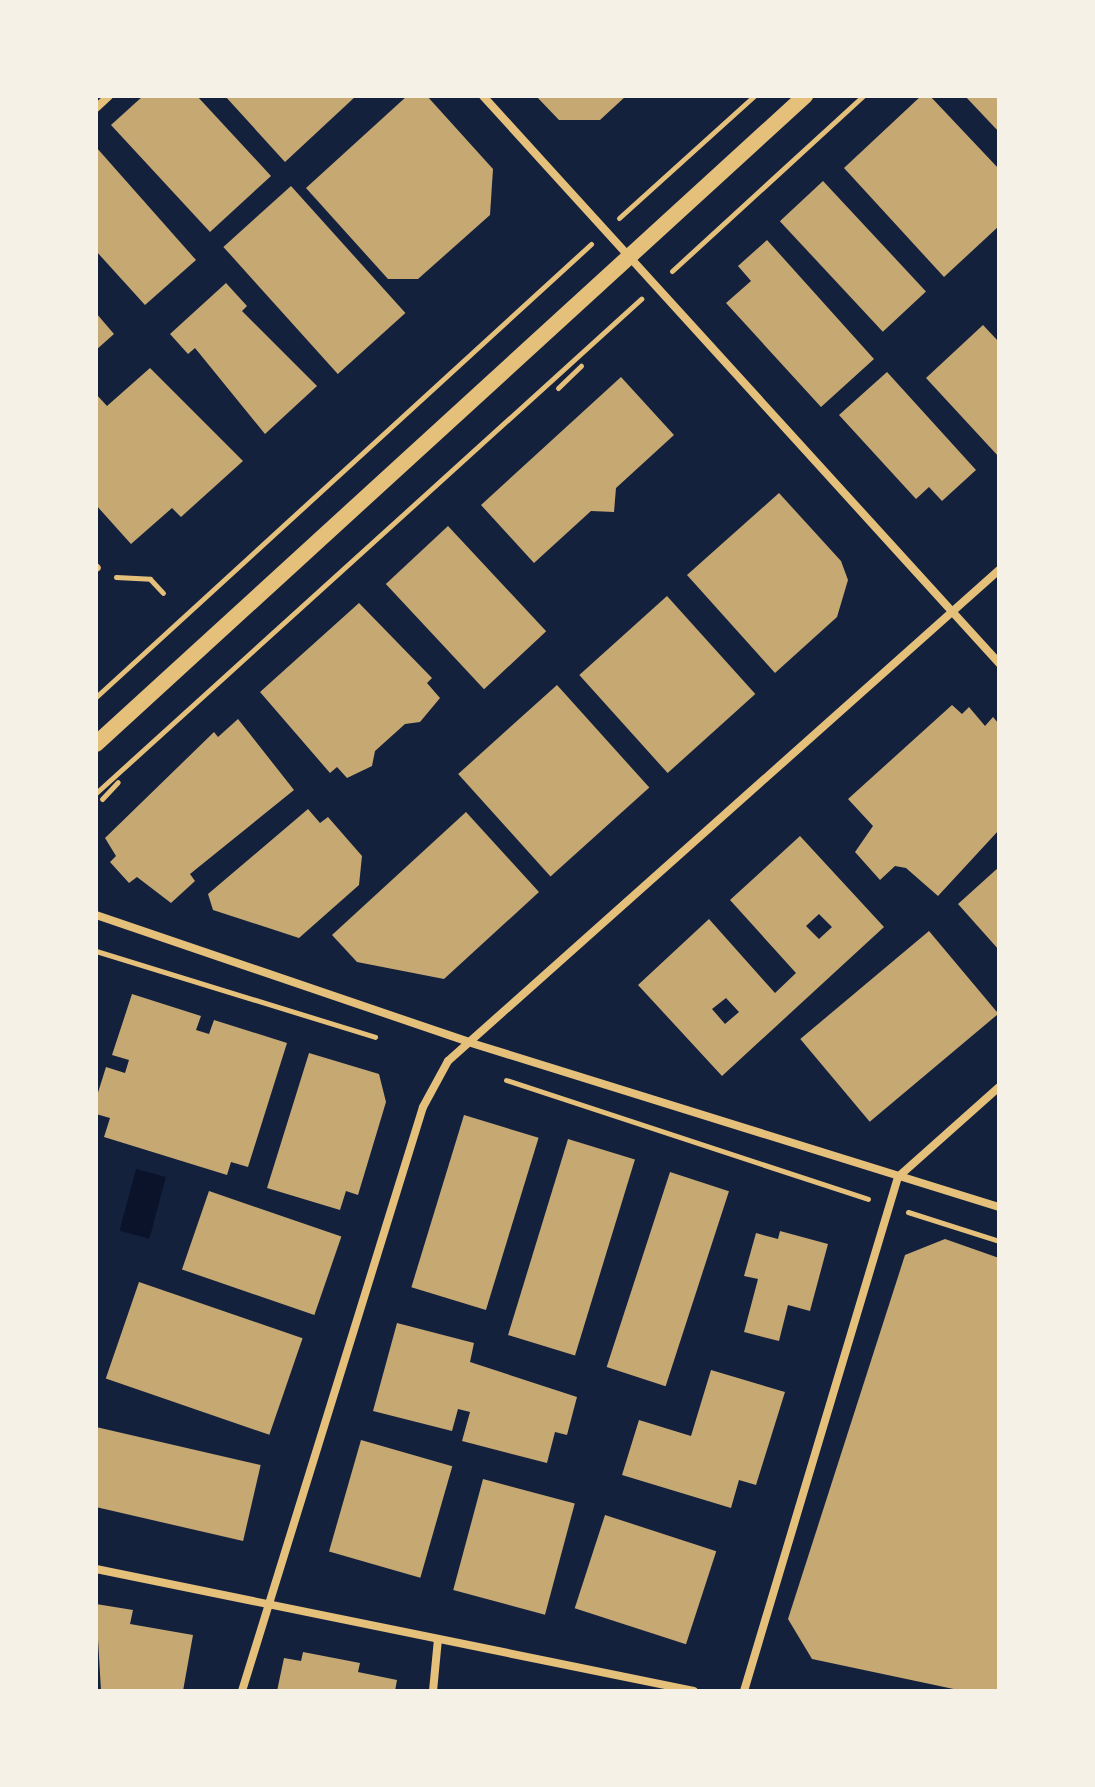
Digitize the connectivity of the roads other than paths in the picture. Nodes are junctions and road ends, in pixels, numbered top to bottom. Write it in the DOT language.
graph roads {
  1 [pos="109,96"];
  2 [pos="483,96"];
  3 [pos="805,96"];
  4 [pos="96,108"];
  5 [pos="628,257"];
  6 [pos="999,570"];
  7 [pos="953,611"];
  8 [pos="999,663"];
  9 [pos="96,744"];
  10 [pos="96,915"];
  11 [pos="468,1042"];
  12 [pos="999,1087"];
  13 [pos="898,1177"];
  14 [pos="999,1207"];
  15 [pos="96,1569"];
  16 [pos="269,1604"];
  17 [pos="438,1639"];
  18 [pos="242,1691"];
  19 [pos="433,1691"];
  20 [pos="694,1691"];
  21 [pos="744,1691"];
  1 -- 4 [label="street"];
  2 -- 5 [label="street"];
  3 -- 5 [label="main road"];
  5 -- 7 [label="street"];
  5 -- 9 [label="main road"];
  6 -- 7 [label="street"];
  7 -- 8 [label="street"];
  7 -- 11 [label="street"];
  10 -- 11 [label="street"];
  11 -- 13 [label="street"];
  11 -- 16 [label="street"];
  12 -- 13 [label="street"];
  13 -- 14 [label="street"];
  13 -- 21 [label="street"];
  15 -- 16 [label="street"];
  16 -- 17 [label="street"];
  16 -- 18 [label="street"];
  17 -- 19 [label="street"];
  17 -- 20 [label="street"];
}
